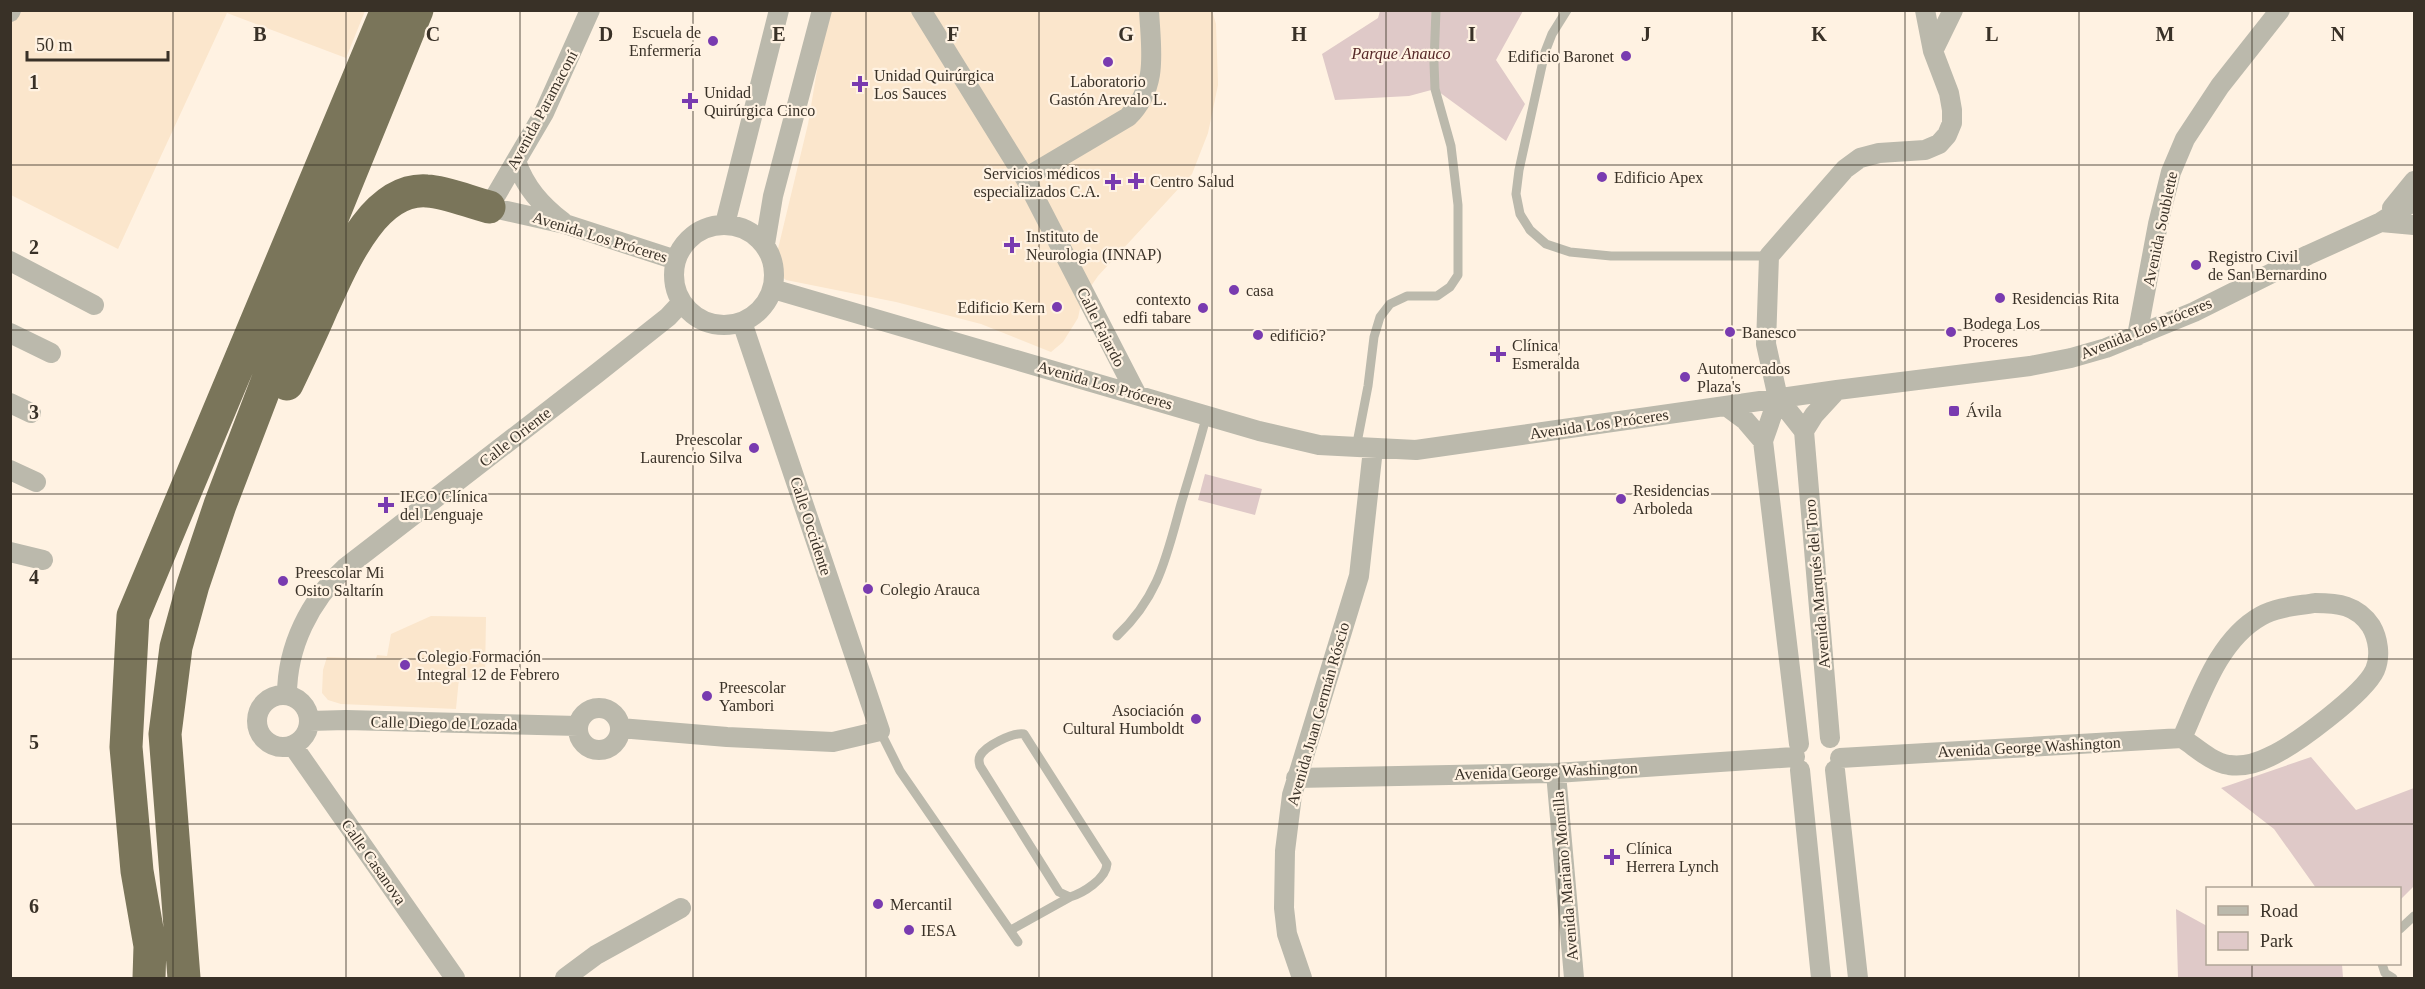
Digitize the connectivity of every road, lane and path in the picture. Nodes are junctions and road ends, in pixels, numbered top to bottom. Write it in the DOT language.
graph roads {
  1 [pos="387,10"];
  2 [pos="417,10"];
  3 [pos="590,10"];
  4 [pos="778,10"];
  5 [pos="822,10"];
  6 [pos="921,10"];
  7 [pos="1149,10"];
  8 [pos="1436,10"];
  9 [pos="1567,10"];
  10 [pos="1925,10"];
  11 [pos="1953,10"];
  12 [pos="2280,10"];
  13 [pos="1933,51"];
  14 [pos="516,161"];
  15 [pos="1025,178"];
  16 [pos="2415,181"];
  17 [pos="2415,201"];
  18 [pos="489,207"];
  19 [pos="2381,222"];
  20 [pos="566,224"];
  21 [pos="725,224"];
  22 [pos="2415,225"];
  23 [pos="765,244"];
  24 [pos="1769,256"];
  25 [pos="676,260"];
  26 [pos="10,261"];
  27 [pos="772,289"];
  28 [pos="682,302"];
  29 [pos="94,305"];
  30 [pos="742,322"];
  31 [pos="10,333"];
  32 [pos="2137,336"];
  33 [pos="51,353"];
  34 [pos="1837,390"];
  35 [pos="1137,395"];
  36 [pos="1778,398"];
  37 [pos="10,403"];
  38 [pos="1726,406"];
  39 [pos="31,413"];
  40 [pos="1207,414"];
  41 [pos="1804,431"];
  42 [pos="1762,441"];
  43 [pos="1364,449"];
  44 [pos="10,470"];
  45 [pos="36,482"];
  46 [pos="219,505"];
  47 [pos="10,552"];
  48 [pos="43,560"];
  49 [pos="1117,636"];
  50 [pos="287,695"];
  51 [pos="309,722"];
  52 [pos="578,726"];
  53 [pos="620,728"];
  54 [pos="880,731"];
  55 [pos="1830,738"];
  56 [pos="2182,738"];
  57 [pos="293,746"];
  58 [pos="1798,757"];
  59 [pos="1838,764"];
  60 [pos="1556,773"];
  61 [pos="1296,778"];
  62 [pos="1070,897"];
  63 [pos="681,908"];
  64 [pos="2415,916"];
  65 [pos="2401,928"];
  66 [pos="1011,930"];
  67 [pos="1018,942"];
  68 [pos="2383,965"];
  69 [pos="149,978"];
  70 [pos="184,978"];
  71 [pos="455,978"];
  72 [pos="565,978"];
  73 [pos="1302,978"];
  74 [pos="1574,978"];
  75 [pos="1821,978"];
  76 [pos="1858,978"];
  77 [pos="2393,978"];
  1 -- 69 [label="highway"];
  2 -- 46 [label="highway"];
  3 -- 14 [label="street, Avenida Paramaconí"];
  4 -- 21 [label="street"];
  5 -- 23 [label="street"];
  6 -- 15 [label="street, Calle Fajardo"];
  7 -- 15 [label="street"];
  8 -- 43 [label="lane"];
  9 -- 24 [label="lane"];
  10 -- 13 [label="street"];
  11 -- 13 [label="street"];
  12 -- 32 [label="street, Avenida Soublette"];
  13 -- 24 [label="street"];
  14 -- 18 [label="street, Avenida Paramaconí"];
  14 -- 20 [label="street"];
  15 -- 35 [label="street, Calle Fajardo"];
  16 -- 19 [label="street"];
  17 -- 19 [label="street"];
  18 -- 20 [label="street, Avenida Los Próceres"];
  18 -- 46 [label="highway"];
  19 -- 22 [label="street, Avenida Los Próceres"];
  19 -- 32 [label="street, Avenida Los Próceres"];
  20 -- 25 [label="street, Avenida Los Próceres"];
  21 -- 23 [label="street"];
  21 -- 25 [label="street"];
  23 -- 27 [label="street"];
  24 -- 36 [label="street"];
  25 -- 28 [label="street"];
  26 -- 29 [label="street"];
  27 -- 30 [label="street"];
  27 -- 35 [label="street, Avenida Los Próceres"];
  28 -- 30 [label="street"];
  28 -- 50 [label="street, Calle Oriente"];
  30 -- 54 [label="street, Calle Occidente"];
  31 -- 33 [label="street"];
  32 -- 34 [label="street, Avenida Los Próceres"];
  34 -- 36 [label="street, Avenida Los Próceres"];
  34 -- 41 [label="street"];
  35 -- 40 [label="street, Avenida Los Próceres"];
  36 -- 38 [label="street, Avenida Los Próceres"];
  36 -- 41 [label="street"];
  36 -- 42 [label="street, Avenida Marqués del Toro"];
  37 -- 39 [label="street"];
  38 -- 42 [label="street"];
  38 -- 43 [label="street, Avenida Los Próceres"];
  40 -- 43 [label="street, Avenida Los Próceres"];
  40 -- 49 [label="lane"];
  41 -- 55 [label="street, Avenida Marqués del Toro"];
  42 -- 58 [label="street, Avenida Marqués del Toro"];
  43 -- 61 [label="street, Avenida Juan Germán Róscio"];
  44 -- 45 [label="street"];
  46 -- 70 [label="highway"];
  47 -- 48 [label="street"];
  50 -- 51 [label="street"];
  50 -- 57 [label="street"];
  51 -- 52 [label="street, Calle Diego de Lozada"];
  51 -- 57 [label="street"];
  52 -- 53 [label="street"];
  52 -- 53 [label="street"];
  53 -- 54 [label="street"];
  54 -- 66 [label="lane"];
  55 -- 58 [label="street"];
  55 -- 59 [label="street, Avenida Marqués del Toro"];
  56 -- 56 [label="street"];
  56 -- 59 [label="street, Avenida George Washington"];
  57 -- 71 [label="street, Calle Casanova"];
  58 -- 59 [label="street"];
  58 -- 60 [label="street, Avenida George Washington"];
  58 -- 75 [label="street, Avenida Marqués del Toro"];
  59 -- 76 [label="street, Avenida Marqués del Toro"];
  60 -- 61 [label="street, Avenida George Washington"];
  60 -- 74 [label="street, Avenida Mariano Montilla"];
  61 -- 73 [label="street, Avenida Juan Germán Róscio"];
  62 -- 62 [label="lane"];
  62 -- 66 [label="lane"];
  63 -- 72 [label="street"];
  64 -- 65 [label="lane"];
  66 -- 67 [label="lane"];
  68 -- 77 [label="lane"];
}
